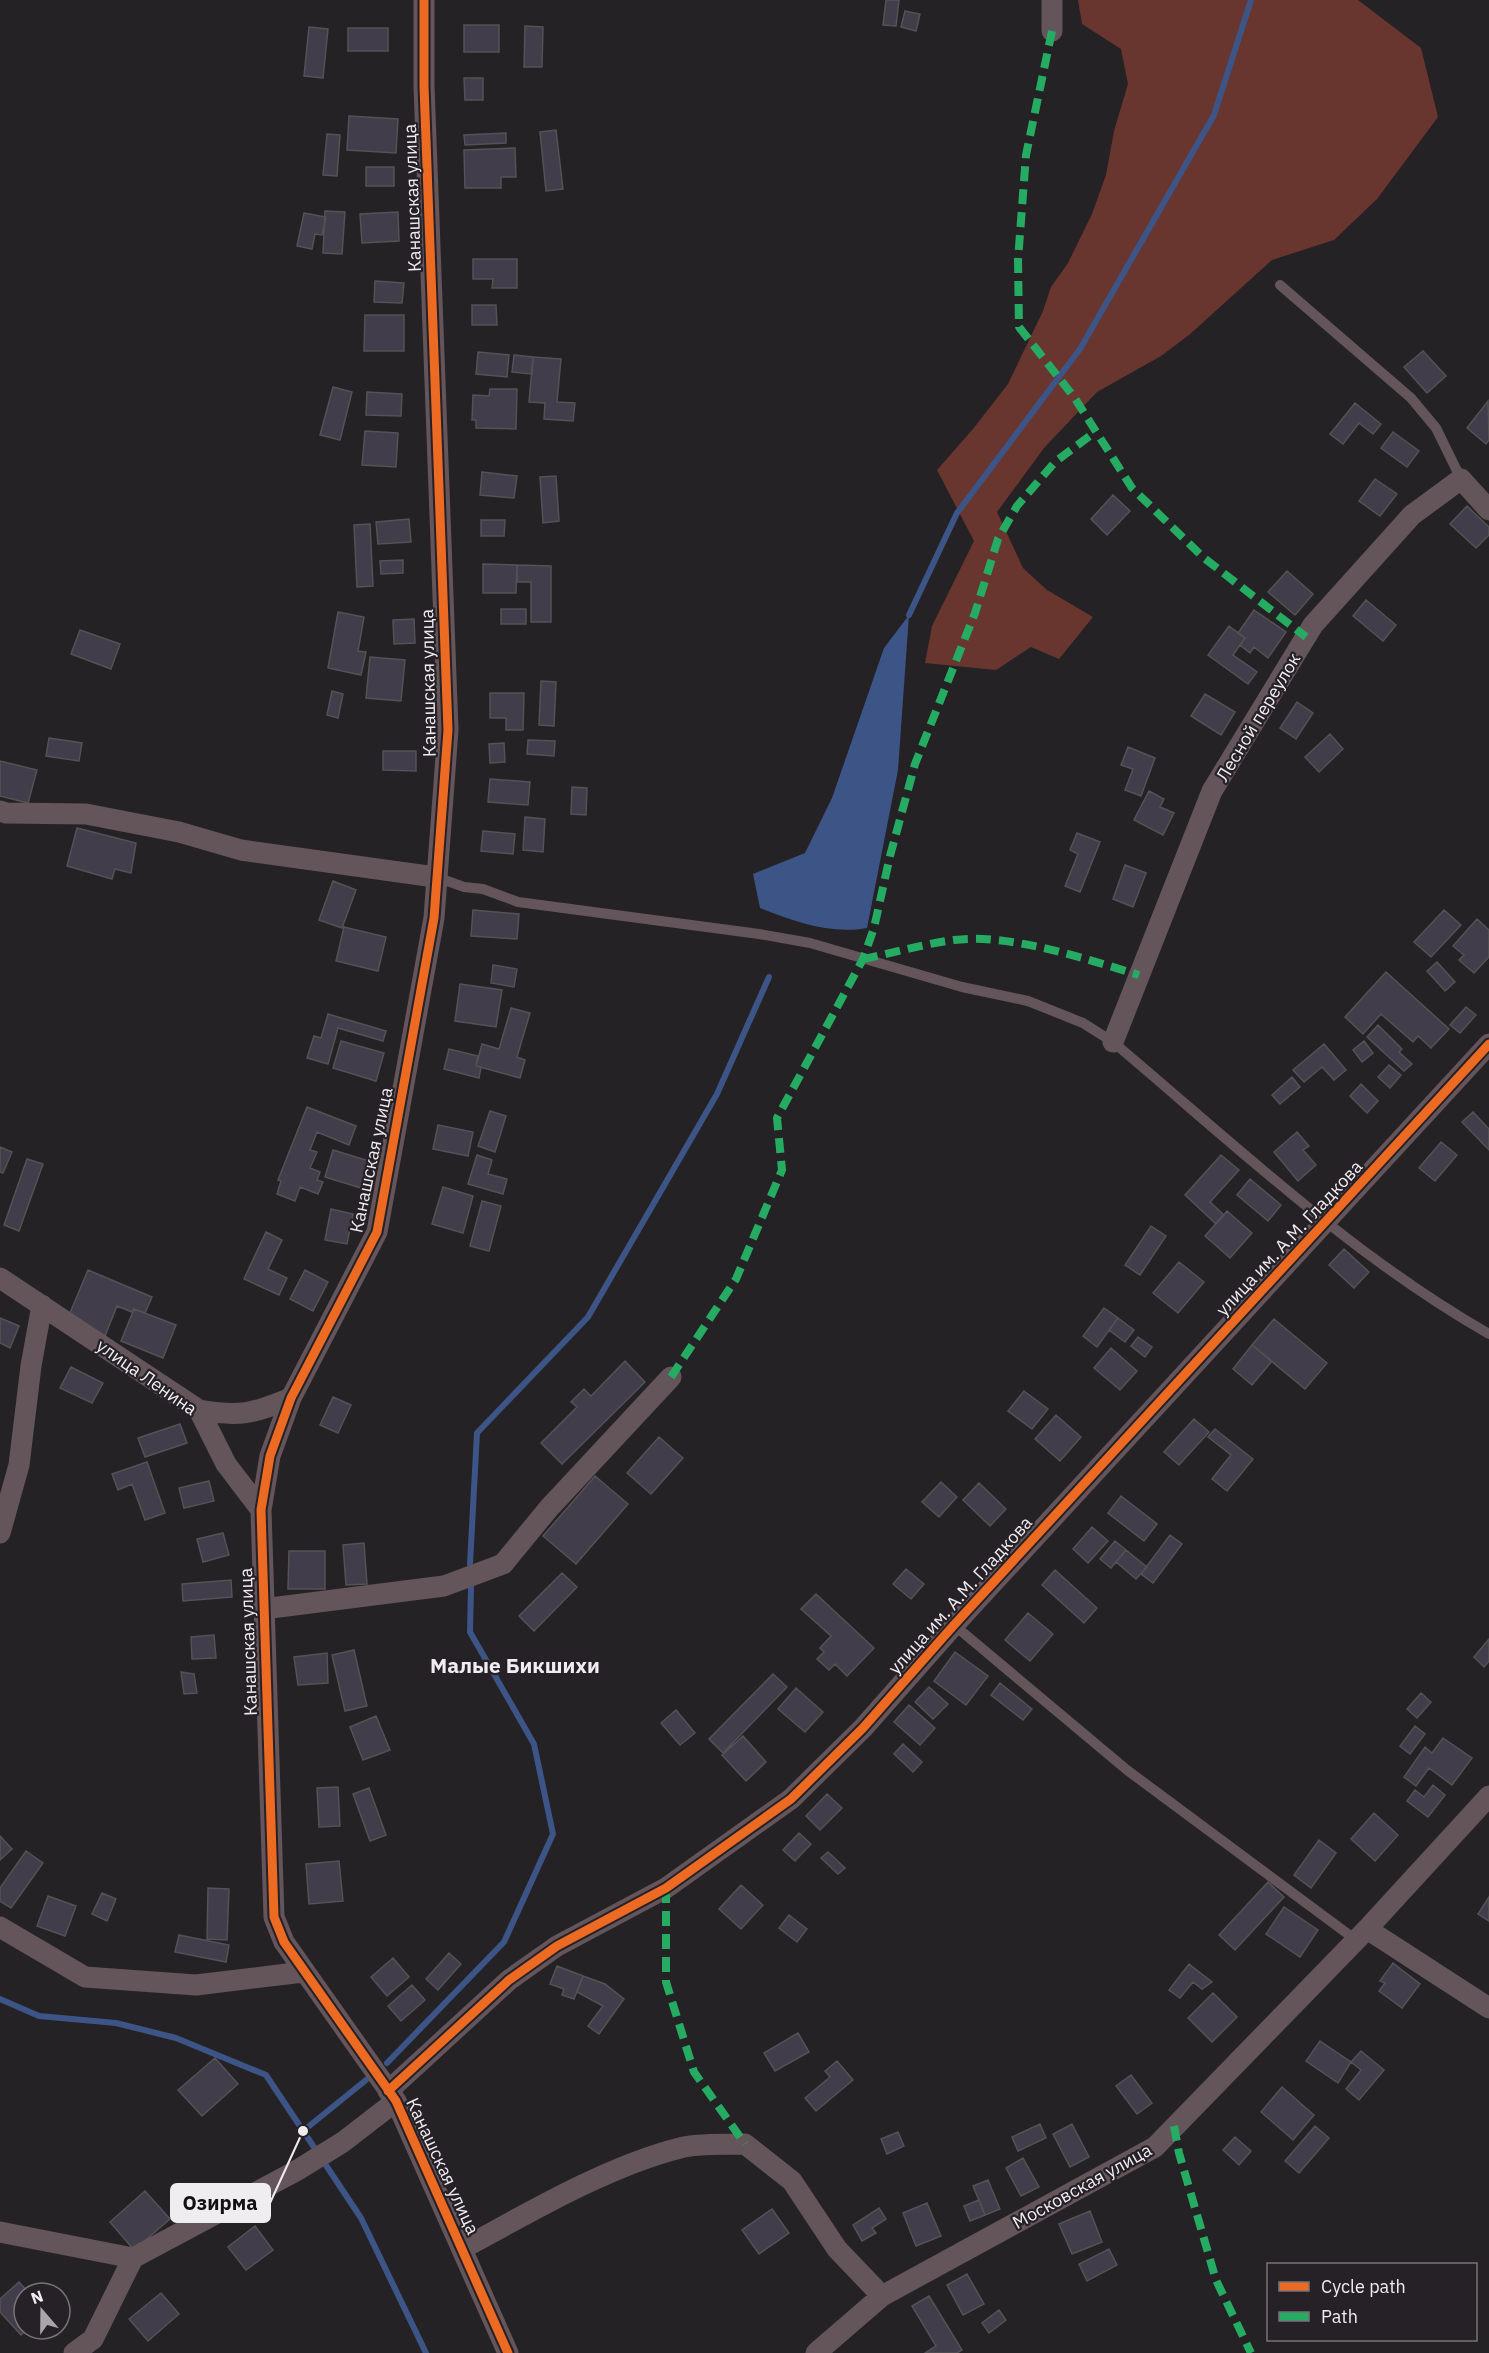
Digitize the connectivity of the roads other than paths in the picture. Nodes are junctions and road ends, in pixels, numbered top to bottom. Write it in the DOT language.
graph roads {
  1 [pos="424,0"];
  2 [pos="1052,0"];
  3 [pos="1052,31"];
  4 [pos="1280,285"];
  5 [pos="1461,479"];
  6 [pos="1489,510"];
  7 [pos="0,811"];
  8 [pos="435,877"];
  9 [pos="1113,1042"];
  10 [pos="1489,1044"];
  11 [pos="1326,1222"];
  12 [pos="0,1278"];
  13 [pos="42,1305"];
  14 [pos="1489,1334"];
  15 [pos="671,1377"];
  16 [pos="291,1398"];
  17 [pos="199,1410"];
  18 [pos="261,1510"];
  19 [pos="0,1533"];
  20 [pos="263,1609"];
  21 [pos="954,1625"];
  22 [pos="1489,1796"];
  23 [pos="0,1928"];
  24 [pos="1361,1935"];
  25 [pos="303,1972"];
  26 [pos="1489,2008"];
  27 [pos="392,2096"];
  28 [pos="0,2232"];
  29 [pos="462,2249"];
  30 [pos="133,2258"];
  31 [pos="882,2296"];
  32 [pos="74,2353"];
  33 [pos="508,2353"];
  34 [pos="816,2353"];
  1 -- 8 [label="street, Канашская улица"];
  2 -- 3 [label="street"];
  4 -- 5 [label="lane"];
  5 -- 6 [label="street"];
  5 -- 9 [label="street, Лесной переулок"];
  7 -- 8 [label="street"];
  8 -- 9 [label="lane"];
  8 -- 16 [label="street, Канашская улица"];
  9 -- 11 [label="lane"];
  10 -- 11 [label="street, улица им. А.М. Гладкова"];
  11 -- 14 [label="lane"];
  11 -- 21 [label="street, улица им. А.М. Гладкова"];
  12 -- 13 [label="street, улица Ленина"];
  13 -- 17 [label="street, улица Ленина"];
  13 -- 19 [label="street"];
  15 -- 20 [label="street"];
  16 -- 17 [label="street"];
  16 -- 18 [label="street, Канашская улица"];
  17 -- 18 [label="street, улица Ленина"];
  18 -- 20 [label="street, Канашская улица"];
  20 -- 25 [label="street, Канашская улица"];
  21 -- 24 [label="lane"];
  21 -- 27 [label="street, улица им. А.М. Гладкова"];
  22 -- 24 [label="street, Московская улица"];
  23 -- 25 [label="street"];
  24 -- 26 [label="street"];
  24 -- 31 [label="street, Московская улица"];
  25 -- 27 [label="street, Канашская улица"];
  27 -- 29 [label="street, Канашская улица"];
  27 -- 30 [label="street, улица им. А.М. Гладкова"];
  28 -- 30 [label="street"];
  29 -- 31 [label="street"];
  29 -- 33 [label="street, Канашская улица"];
  30 -- 32 [label="street"];
  31 -- 34 [label="street, Московская улица"];
}
